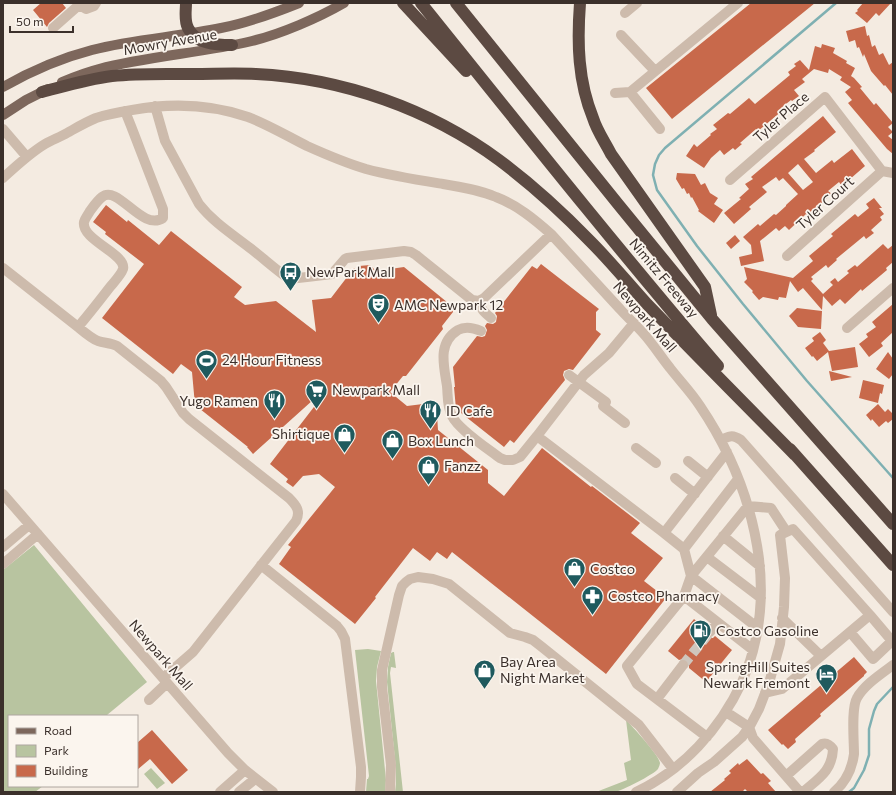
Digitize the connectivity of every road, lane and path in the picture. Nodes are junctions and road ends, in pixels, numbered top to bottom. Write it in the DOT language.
graph roads {
  1 [pos="96,3"];
  2 [pos="186,3"];
  3 [pos="299,3"];
  4 [pos="344,3"];
  5 [pos="403,3"];
  6 [pos="421,3"];
  7 [pos="456,3"];
  8 [pos="580,3"];
  9 [pos="637,3"];
  10 [pos="738,3"];
  11 [pos="78,4"];
  12 [pos="625,13"];
  13 [pos="53,28"];
  14 [pos="190,33"];
  15 [pos="621,35"];
  16 [pos="232,45"];
  17 [pos="655,71"];
  18 [pos="3,87"];
  19 [pos="42,92"];
  20 [pos="630,92"];
  21 [pos="615,93"];
  22 [pos="155,106"];
  23 [pos="125,111"];
  24 [pos="3,115"];
  25 [pos="3,128"];
  26 [pos="660,129"];
  27 [pos="531,140"];
  28 [pos="26,157"];
  29 [pos="5,171"];
  30 [pos="882,171"];
  31 [pos="893,173"];
  32 [pos="730,180"];
  33 [pos="551,234"];
  34 [pos="787,256"];
  35 [pos="3,268"];
  36 [pos="893,288"];
  37 [pos="479,301"];
  38 [pos="491,318"];
  39 [pos="712,319"];
  40 [pos="634,323"];
  41 [pos="78,327"];
  42 [pos="847,328"];
  43 [pos="481,331"];
  44 [pos="569,375"];
  45 [pos="578,382"];
  46 [pos="625,423"];
  47 [pos="537,436"];
  48 [pos="721,440"];
  49 [pos="636,448"];
  50 [pos="727,452"];
  51 [pos="795,455"];
  52 [pos="688,461"];
  53 [pos="656,463"];
  54 [pos="708,477"];
  55 [pos="675,478"];
  56 [pos="738,479"];
  57 [pos="3,494"];
  58 [pos="695,494"];
  59 [pos="748,506"];
  60 [pos="29,524"];
  61 [pos="893,524"];
  62 [pos="786,531"];
  63 [pos="38,534"];
  64 [pos="664,534"];
  65 [pos="723,536"];
  66 [pos="3,546"];
  67 [pos="684,549"];
  68 [pos="707,557"];
  69 [pos="3,564"];
  70 [pos="261,565"];
  71 [pos="893,565"];
  72 [pos="760,566"];
  73 [pos="691,576"];
  74 [pos="684,596"];
  75 [pos="761,598"];
  76 [pos="893,612"];
  77 [pos="870,614"];
  78 [pos="782,618"];
  79 [pos="717,622"];
  80 [pos="758,628"];
  81 [pos="710,632"];
  82 [pos="850,632"];
  83 [pos="753,650"];
  84 [pos="821,656"];
  85 [pos="683,665"];
  86 [pos="893,665"];
  87 [pos="165,680"];
  88 [pos="765,693"];
  89 [pos="658,699"];
  90 [pos="149,700"];
  91 [pos="726,712"];
  92 [pos="749,727"];
  93 [pos="707,737"];
  94 [pos="673,769"];
  95 [pos="245,770"];
  96 [pos="786,776"];
  97 [pos="254,779"];
  98 [pos="220,792"];
  99 [pos="239,792"];
  100 [pos="273,792"];
  101 [pos="360,792"];
  102 [pos="390,792"];
  103 [pos="636,792"];
  104 [pos="677,792"];
  105 [pos="800,792"];
  106 [pos="803,792"];
  107 [pos="834,792"];
  1 -- 11 [label="street"];
  2 -- 14 [label="highway"];
  3 -- 14 [label="main road, Mowry Avenue"];
  4 -- 16 [label="main road, Mowry Avenue"];
  5 -- 27 [label="highway"];
  6 -- 27 [label="highway, Nimitz Freeway"];
  7 -- 39 [label="highway, Nimitz Freeway"];
  8 -- 39 [label="highway"];
  9 -- 12 [label="street"];
  10 -- 17 [label="street"];
  11 -- 13 [label="street"];
  14 -- 16 [label="highway"];
  14 -- 18 [label="main road, Mowry Avenue"];
  15 -- 17 [label="street"];
  16 -- 19 [label="main road, Mowry Avenue"];
  17 -- 20 [label="street"];
  19 -- 24 [label="main road, Mowry Avenue"];
  19 -- 51 [label="highway"];
  20 -- 21 [label="street"];
  20 -- 26 [label="street"];
  22 -- 23 [label="street, Newpark Mall"];
  22 -- 33 [label="street, Newpark Mall"];
  22 -- 37 [label="street"];
  23 -- 28 [label="street, Newpark Mall"];
  23 -- 41 [label="street"];
  25 -- 28 [label="street"];
  27 -- 51 [label="highway, Nimitz Freeway"];
  28 -- 29 [label="street, Newpark Mall"];
  30 -- 31 [label="street"];
  30 -- 32 [label="street, Tyler Place"];
  30 -- 34 [label="street, Tyler Court"];
  33 -- 37 [label="street"];
  33 -- 40 [label="street, Newpark Mall"];
  35 -- 41 [label="street"];
  36 -- 42 [label="street"];
  37 -- 38 [label="street"];
  39 -- 61 [label="highway, Nimitz Freeway"];
  40 -- 45 [label="street"];
  40 -- 48 [label="street, Newpark Mall"];
  41 -- 70 [label="street"];
  43 -- 47 [label="street"];
  44 -- 45 [label="street"];
  45 -- 46 [label="street"];
  45 -- 47 [label="street"];
  47 -- 64 [label="street"];
  48 -- 50 [label="street, Newpark Mall"];
  48 -- 76 [label="street"];
  49 -- 53 [label="street"];
  50 -- 54 [label="street"];
  50 -- 56 [label="street, Newpark Mall"];
  51 -- 71 [label="highway, Nimitz Freeway"];
  52 -- 54 [label="street"];
  54 -- 58 [label="street"];
  55 -- 58 [label="street"];
  56 -- 59 [label="street, Newpark Mall"];
  56 -- 67 [label="street"];
  57 -- 60 [label="street, Newpark Mall"];
  58 -- 64 [label="street"];
  59 -- 62 [label="street"];
  59 -- 65 [label="street"];
  59 -- 72 [label="street, Newpark Mall"];
  60 -- 63 [label="street, Newpark Mall"];
  60 -- 66 [label="street"];
  62 -- 77 [label="street"];
  62 -- 78 [label="street"];
  63 -- 69 [label="street"];
  63 -- 87 [label="street, Newpark Mall"];
  64 -- 67 [label="street"];
  65 -- 68 [label="street"];
  65 -- 72 [label="street"];
  67 -- 73 [label="street"];
  68 -- 73 [label="street"];
  68 -- 75 [label="street"];
  70 -- 87 [label="street"];
  70 -- 101 [label="street"];
  72 -- 75 [label="street, Newpark Mall"];
  73 -- 74 [label="street"];
  73 -- 80 [label="street"];
  74 -- 79 [label="street"];
  74 -- 89 [label="street"];
  75 -- 80 [label="street, Newpark Mall"];
  77 -- 82 [label="street"];
  77 -- 82 [label="street"];
  78 -- 84 [label="street"];
  78 -- 88 [label="street"];
  79 -- 81 [label="street"];
  79 -- 83 [label="street"];
  80 -- 83 [label="street, Newpark Mall"];
  82 -- 84 [label="street"];
  83 -- 91 [label="street, Newpark Mall"];
  84 -- 88 [label="street"];
  85 -- 89 [label="street"];
  86 -- 107 [label="street"];
  87 -- 90 [label="street"];
  87 -- 95 [label="street, Newpark Mall"];
  88 -- 92 [label="street"];
  89 -- 93 [label="street"];
  91 -- 92 [label="street"];
  91 -- 93 [label="street, Newpark Mall"];
  92 -- 96 [label="street"];
  92 -- 104 [label="street"];
  93 -- 94 [label="street, Newpark Mall"];
  94 -- 102 [label="street"];
  94 -- 103 [label="street, Newpark Mall"];
  95 -- 97 [label="street, Newpark Mall"];
  95 -- 98 [label="street"];
  96 -- 105 [label="street"];
  96 -- 106 [label="street"];
  97 -- 99 [label="street"];
  97 -- 100 [label="street, Newpark Mall"];
}
